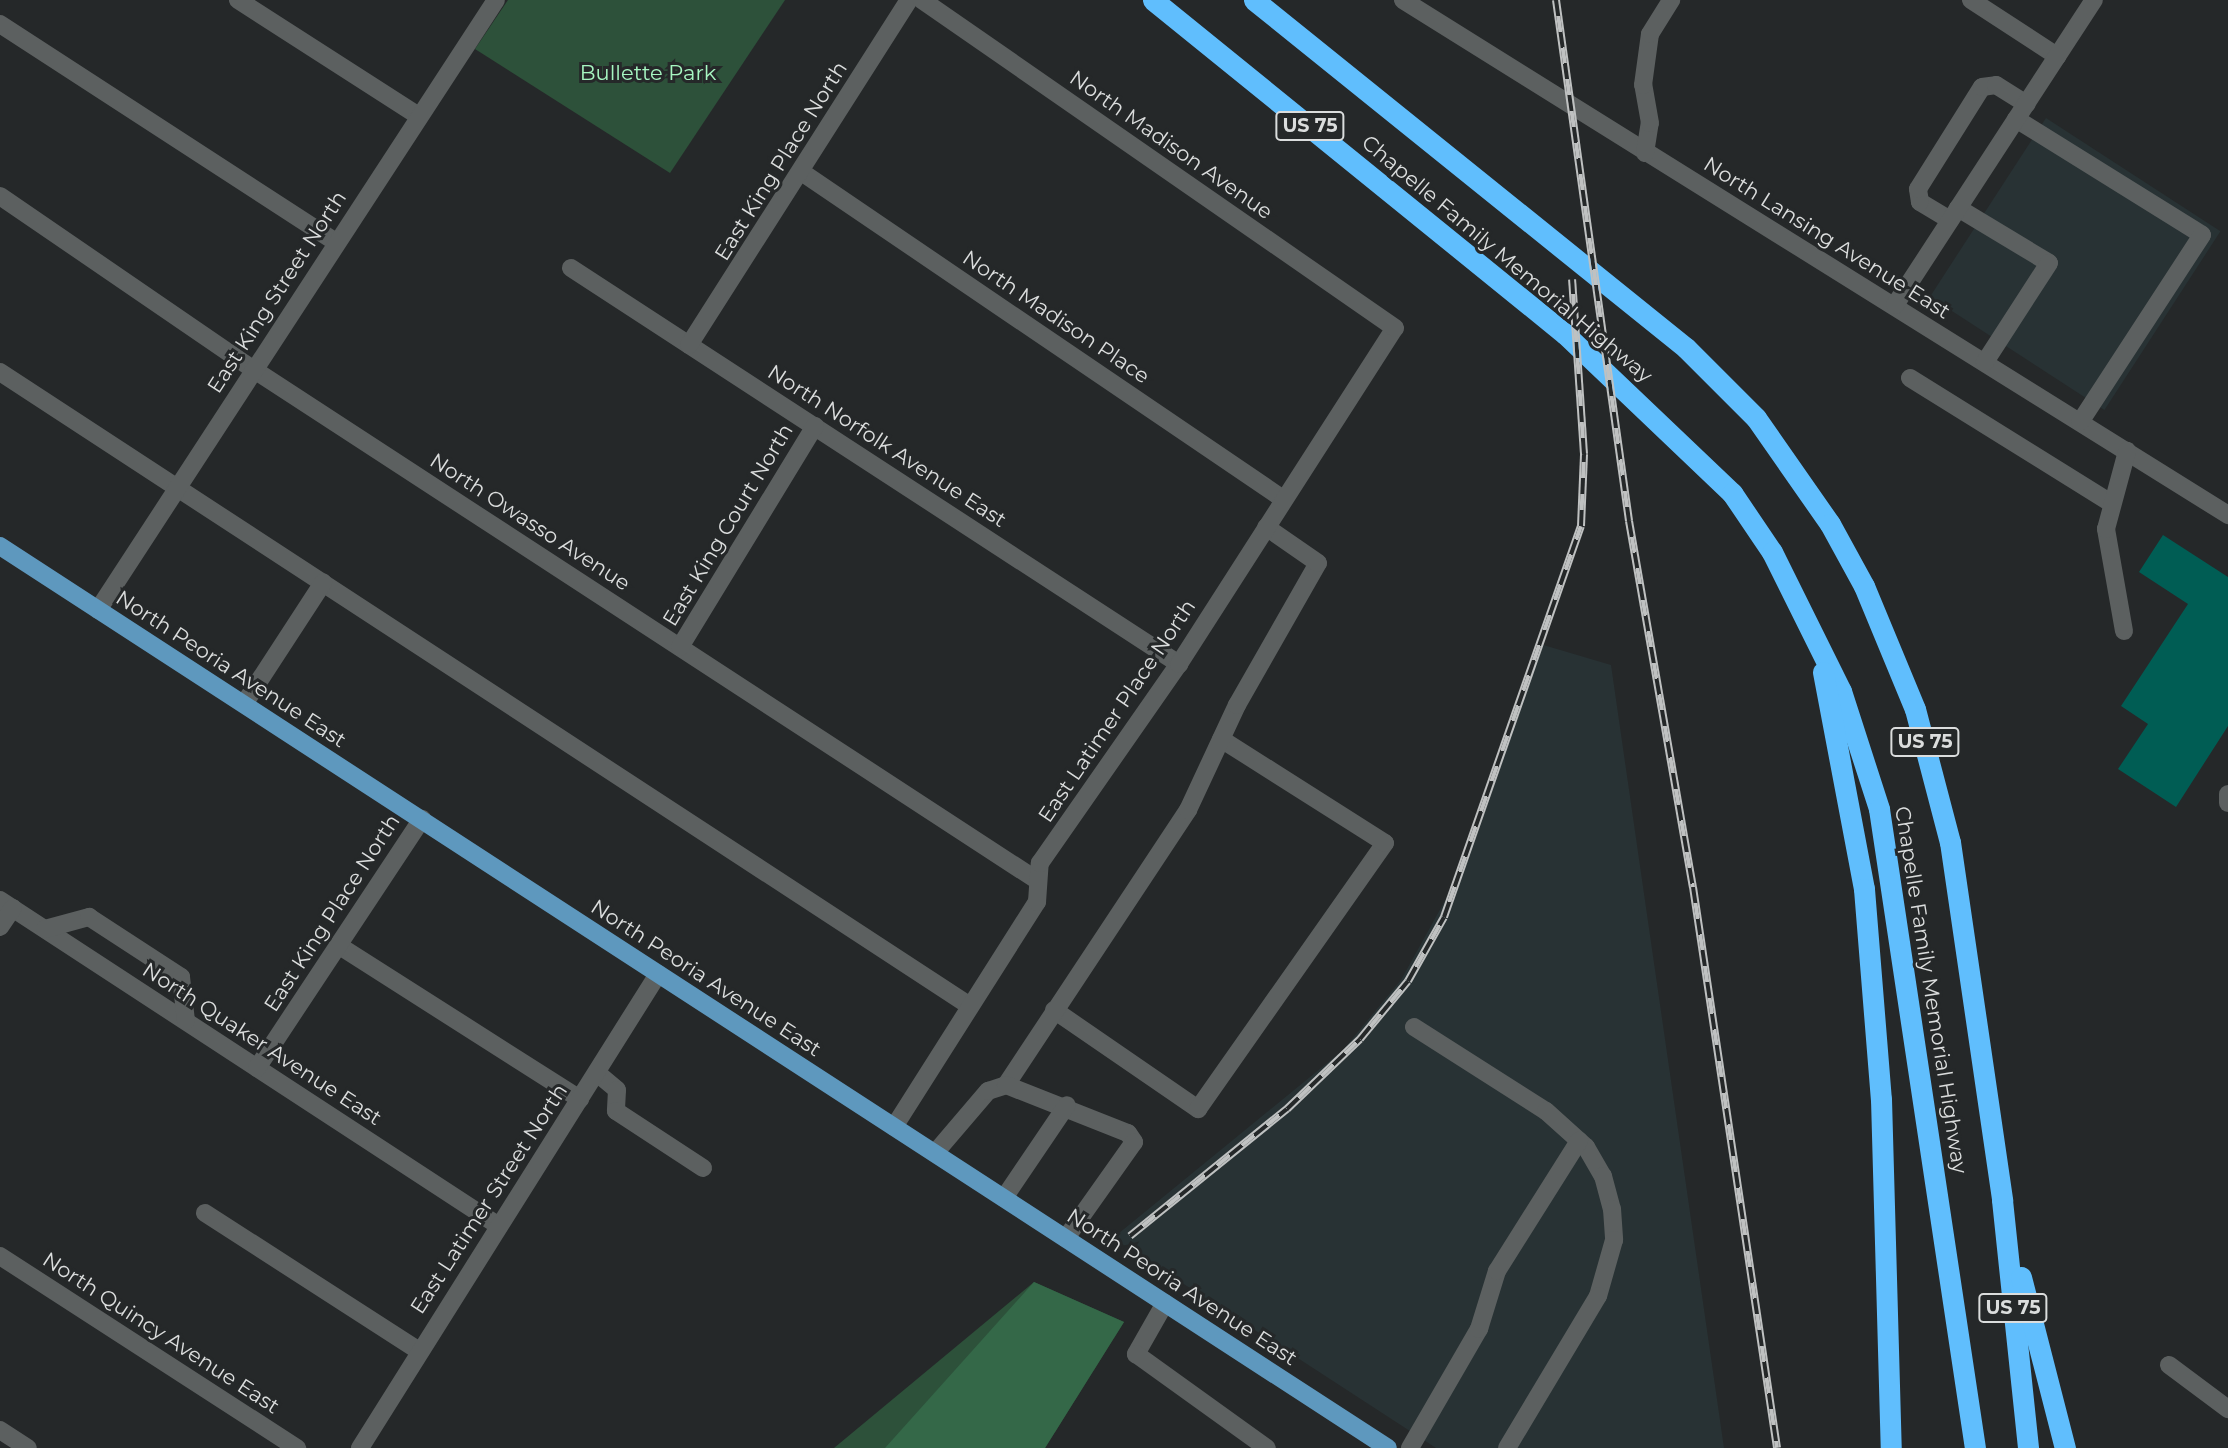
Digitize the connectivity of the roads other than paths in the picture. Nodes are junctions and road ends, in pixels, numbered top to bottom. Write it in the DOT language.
graph roads {
  1 [pos="238,0"];
  2 [pos="496,0"];
  3 [pos="909,0"];
  4 [pos="922,0"];
  5 [pos="1153,0"];
  6 [pos="1254,0"];
  7 [pos="1403,0"];
  8 [pos="1671,0"];
  9 [pos="1971,0"];
  10 [pos="2094,0"];
  11 [pos="0,24"];
  12 [pos="2057,56"];
  13 [pos="2021,111"];
  14 [pos="416,115"];
  15 [pos="1645,153"];
  16 [pos="803,173"];
  17 [pos="0,196"];
  18 [pos="1954,214"];
  19 [pos="337,242"];
  20 [pos="571,268"];
  21 [pos="1895,305"];
  22 [pos="1395,328"];
  23 [pos="689,345"];
  24 [pos="1985,362"];
  25 [pos="253,369"];
  26 [pos="0,372"];
  27 [pos="1910,378"];
  28 [pos="2080,422"];
  29 [pos="816,426"];
  30 [pos="2127,451"];
  31 [pos="177,489"];
  32 [pos="1283,499"];
  33 [pos="2111,503"];
  34 [pos="2228,514"];
  35 [pos="1266,527"];
  36 [pos="0,546"];
  37 [pos="323,583"];
  38 [pos="98,610"];
  39 [pos="1813,626"];
  40 [pos="2124,631"];
  41 [pos="680,647"];
  42 [pos="1179,664"];
  43 [pos="244,704"];
  44 [pos="1221,738"];
  45 [pos="2228,794"];
  46 [pos="2228,803"];
  47 [pos="422,818"];
  48 [pos="1038,881"];
  49 [pos="6,904"];
  50 [pos="0,928"];
  51 [pos="46,929"];
  52 [pos="338,945"];
  53 [pos="658,974"];
  54 [pos="970,1006"];
  55 [pos="1054,1010"];
  56 [pos="186,1021"];
  57 [pos="1414,1027"];
  58 [pos="257,1068"];
  59 [pos="597,1073"];
  60 [pos="1006,1085"];
  61 [pos="580,1099"];
  62 [pos="1067,1105"];
  63 [pos="894,1127"];
  64 [pos="1579,1141"];
  65 [pos="935,1153"];
  66 [pos="703,1168"];
  67 [pos="1004,1198"];
  68 [pos="2002,1200"];
  69 [pos="205,1213"];
  70 [pos="499,1226"];
  71 [pos="1066,1238"];
  72 [pos="0,1256"];
  73 [pos="1165,1303"];
  74 [pos="419,1351"];
  75 [pos="2169,1365"];
  76 [pos="2228,1409"];
  77 [pos="0,1430"];
  78 [pos="29,1448"];
  79 [pos="297,1448"];
  80 [pos="360,1448"];
  81 [pos="1268,1448"];
  82 [pos="1388,1448"];
  83 [pos="1410,1448"];
  84 [pos="1507,1448"];
  85 [pos="1891,1448"];
  86 [pos="1975,1448"];
  87 [pos="2028,1448"];
  88 [pos="2066,1448"];
  1 -- 14 [label="street"];
  2 -- 14 [label="street, East King Street North"];
  3 -- 16 [label="street, East King Place North"];
  4 -- 22 [label="street, North Madison Avenue"];
  5 -- 39 [label="highway, Chapelle Family Memorial Highway / US 75"];
  6 -- 68 [label="highway, Chapelle Family Memorial Highway / US 75"];
  7 -- 15 [label="street, North Lansing Avenue East"];
  8 -- 15 [label="street"];
  9 -- 12 [label="street"];
  10 -- 12 [label="street"];
  11 -- 19 [label="street"];
  12 -- 13 [label="street"];
  13 -- 18 [label="street"];
  13 -- 18 [label="street"];
  13 -- 28 [label="street"];
  14 -- 19 [label="street, East King Street North"];
  15 -- 21 [label="street, North Lansing Avenue East"];
  16 -- 23 [label="street, East King Place North"];
  16 -- 32 [label="street, North Madison Place"];
  17 -- 25 [label="street, North Owasso Avenue"];
  18 -- 21 [label="street"];
  18 -- 24 [label="street"];
  19 -- 25 [label="street, East King Street North"];
  20 -- 23 [label="street, North Norfolk Avenue East"];
  21 -- 24 [label="street, North Lansing Avenue East"];
  22 -- 32 [label="street, East Latimer Place North"];
  23 -- 29 [label="street, North Norfolk Avenue East"];
  24 -- 28 [label="street, North Lansing Avenue East"];
  25 -- 31 [label="street, East King Street North"];
  25 -- 41 [label="street, North Owasso Avenue"];
  26 -- 31 [label="street"];
  27 -- 33 [label="street"];
  28 -- 30 [label="street, North Lansing Avenue East"];
  29 -- 41 [label="street, East King Court North"];
  29 -- 42 [label="street, North Norfolk Avenue East"];
  30 -- 33 [label="street"];
  30 -- 34 [label="street, North Lansing Avenue East"];
  31 -- 37 [label="street"];
  31 -- 38 [label="street, East King Street North"];
  32 -- 35 [label="street, East Latimer Place North"];
  33 -- 40 [label="street"];
  35 -- 42 [label="street, East Latimer Place North"];
  35 -- 44 [label="street"];
  36 -- 38 [label="main road, North Peoria Avenue East"];
  37 -- 43 [label="street"];
  37 -- 54 [label="street"];
  38 -- 43 [label="main road, North Peoria Avenue East"];
  39 -- 85 [label="highway"];
  39 -- 86 [label="highway, Chapelle Family Memorial Highway / US 75"];
  41 -- 48 [label="street, North Owasso Avenue"];
  42 -- 48 [label="street, East Latimer Place North"];
  43 -- 47 [label="main road, North Peoria Avenue East"];
  44 -- 55 [label="street"];
  44 -- 55 [label="street"];
  45 -- 46 [label="street"];
  47 -- 52 [label="street, East King Place North"];
  47 -- 53 [label="main road, North Peoria Avenue East"];
  48 -- 54 [label="street, East Latimer Place North"];
  49 -- 50 [label="street"];
  49 -- 51 [label="street, North Quaker Avenue East"];
  51 -- 56 [label="street, North Quaker Avenue East"];
  51 -- 56 [label="street"];
  52 -- 58 [label="street, East King Place North"];
  52 -- 61 [label="street"];
  53 -- 59 [label="street, East Latimer Street North"];
  53 -- 63 [label="main road, North Peoria Avenue East"];
  54 -- 63 [label="street, East Latimer Place North"];
  55 -- 60 [label="street"];
  56 -- 58 [label="street, North Quaker Avenue East"];
  57 -- 64 [label="street"];
  58 -- 70 [label="street, North Quaker Avenue East"];
  59 -- 61 [label="street, East Latimer Street North"];
  59 -- 66 [label="street"];
  60 -- 62 [label="street"];
  60 -- 65 [label="street"];
  61 -- 70 [label="street, East Latimer Street North"];
  62 -- 67 [label="street"];
  62 -- 71 [label="street"];
  63 -- 65 [label="main road, North Peoria Avenue East"];
  64 -- 83 [label="street"];
  64 -- 84 [label="street"];
  65 -- 67 [label="main road, North Peoria Avenue East"];
  67 -- 71 [label="main road, North Peoria Avenue East"];
  68 -- 87 [label="highway, Chapelle Family Memorial Highway / US 75"];
  68 -- 88 [label="highway"];
  69 -- 74 [label="street"];
  70 -- 74 [label="street, East Latimer Street North"];
  71 -- 73 [label="main road, North Peoria Avenue East"];
  72 -- 79 [label="street, North Quincy Avenue East"];
  73 -- 81 [label="street"];
  73 -- 82 [label="main road, North Peoria Avenue East"];
  74 -- 80 [label="street, East Latimer Street North"];
  75 -- 76 [label="street"];
  77 -- 78 [label="street"];
}
